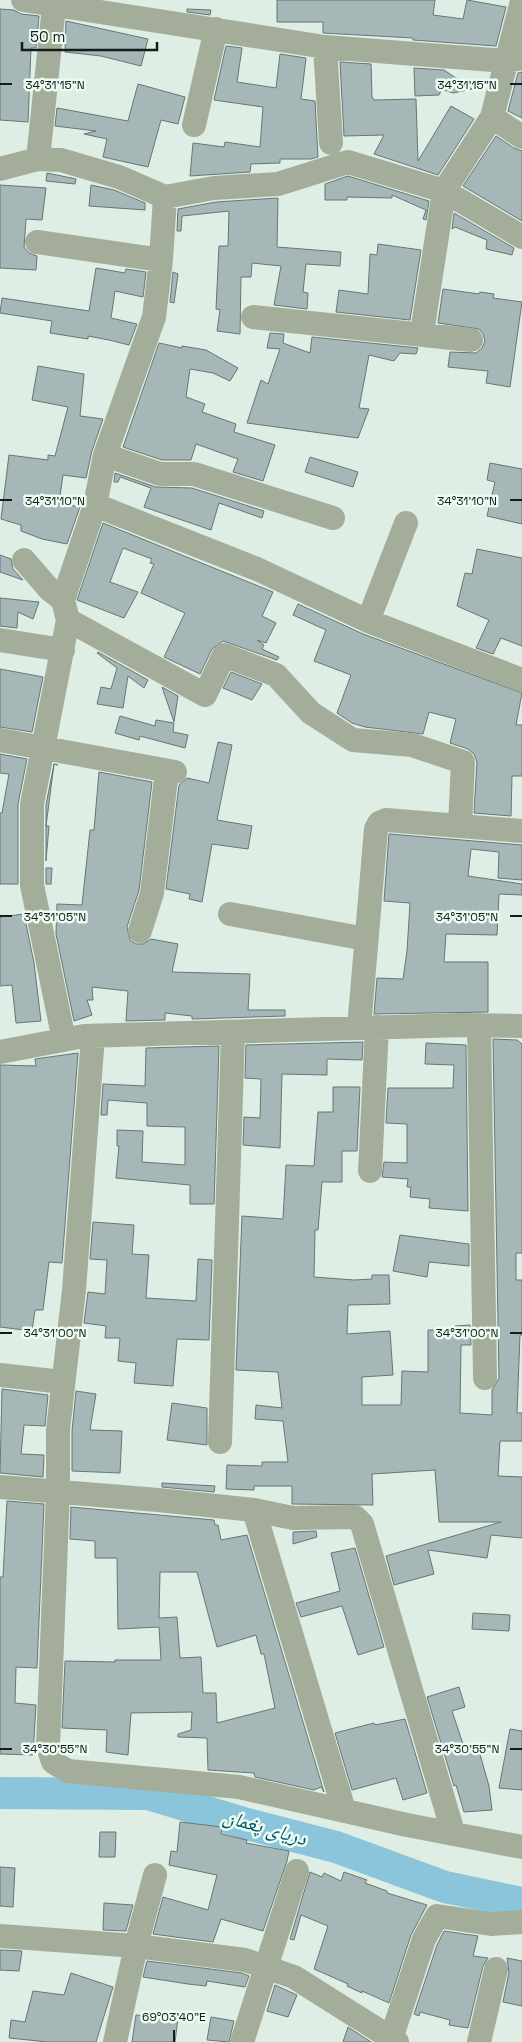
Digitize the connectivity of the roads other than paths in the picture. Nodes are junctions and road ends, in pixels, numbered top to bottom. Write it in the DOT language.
graph roads {
  1 [pos="23,0"];
  2 [pos="522,1"];
  3 [pos="54,6"];
  4 [pos="216,29"];
  5 [pos="325,47"];
  6 [pos="514,59"];
  7 [pos="492,117"];
  8 [pos="194,125"];
  9 [pos="522,137"];
  10 [pos="331,143"];
  11 [pos="38,159"];
  12 [pos="0,169"];
  13 [pos="444,191"];
  14 [pos="165,197"];
  15 [pos="522,237"];
  16 [pos="38,242"];
  17 [pos="161,260"];
  18 [pos="253,317"];
  19 [pos="422,333"];
  20 [pos="471,340"];
  21 [pos="106,455"];
  22 [pos="95,505"];
  23 [pos="333,518"];
  24 [pos="406,523"];
  25 [pos="24,560"];
  26 [pos="66,610"];
  27 [pos="368,621"];
  28 [pos="0,640"];
  29 [pos="63,650"];
  30 [pos="522,680"];
  31 [pos="0,740"];
  32 [pos="43,748"];
  33 [pos="460,826"];
  34 [pos="522,831"];
  35 [pos="230,914"];
  36 [pos="140,931"];
  37 [pos="366,939"];
  38 [pos="479,1026"];
  39 [pos="522,1026"];
  40 [pos="368,1028"];
  41 [pos="233,1032"];
  42 [pos="93,1036"];
  43 [pos="64,1040"];
  44 [pos="0,1052"];
  45 [pos="370,1171"];
  46 [pos="0,1375"];
  47 [pos="485,1378"];
  48 [pos="62,1382"];
  49 [pos="220,1442"];
  50 [pos="0,1487"];
  51 [pos="58,1491"];
  52 [pos="254,1510"];
  53 [pos="344,1810"];
  54 [pos="453,1832"];
  55 [pos="522,1847"];
  56 [pos="297,1871"];
  57 [pos="155,1875"];
  58 [pos="522,1922"];
  59 [pos="0,1936"];
  60 [pos="136,1946"];
  61 [pos="266,1967"];
  62 [pos="496,1969"];
  63 [pos="393,2040"];
  64 [pos="115,2042"];
  65 [pos="242,2042"];
  66 [pos="479,2042"];
  1 -- 3 [label="street"];
  2 -- 6 [label="street"];
  3 -- 4 [label="street"];
  3 -- 11 [label="street"];
  4 -- 5 [label="street"];
  4 -- 8 [label="street"];
  5 -- 6 [label="street"];
  5 -- 10 [label="street"];
  6 -- 7 [label="street"];
  7 -- 9 [label="street"];
  7 -- 13 [label="street"];
  11 -- 12 [label="street"];
  11 -- 14 [label="street"];
  13 -- 14 [label="street"];
  13 -- 15 [label="street"];
  13 -- 19 [label="street"];
  14 -- 17 [label="street"];
  16 -- 17 [label="street"];
  17 -- 21 [label="street"];
  18 -- 19 [label="street"];
  19 -- 20 [label="street"];
  21 -- 22 [label="street"];
  21 -- 23 [label="street"];
  22 -- 26 [label="street"];
  22 -- 27 [label="street"];
  24 -- 27 [label="street"];
  25 -- 26 [label="street"];
  26 -- 29 [label="street"];
  26 -- 33 [label="street"];
  27 -- 30 [label="street"];
  28 -- 29 [label="street"];
  29 -- 32 [label="street"];
  31 -- 32 [label="street"];
  32 -- 36 [label="street"];
  32 -- 43 [label="street"];
  33 -- 34 [label="street"];
  33 -- 37 [label="street"];
  35 -- 37 [label="street"];
  37 -- 40 [label="street"];
  38 -- 39 [label="street"];
  38 -- 40 [label="street"];
  38 -- 47 [label="street"];
  40 -- 41 [label="street"];
  40 -- 45 [label="street"];
  41 -- 42 [label="street"];
  41 -- 49 [label="street"];
  42 -- 43 [label="street"];
  42 -- 48 [label="street"];
  43 -- 44 [label="street"];
  46 -- 48 [label="street"];
  48 -- 51 [label="street"];
  50 -- 51 [label="street"];
  51 -- 52 [label="street"];
  51 -- 53 [label="street"];
  52 -- 53 [label="street"];
  52 -- 54 [label="street"];
  53 -- 54 [label="street"];
  54 -- 55 [label="street"];
  56 -- 61 [label="street"];
  57 -- 60 [label="street"];
  58 -- 63 [label="street"];
  59 -- 60 [label="street"];
  60 -- 61 [label="street"];
  60 -- 64 [label="street"];
  61 -- 63 [label="street"];
  61 -- 65 [label="street"];
  62 -- 66 [label="street"];
}
